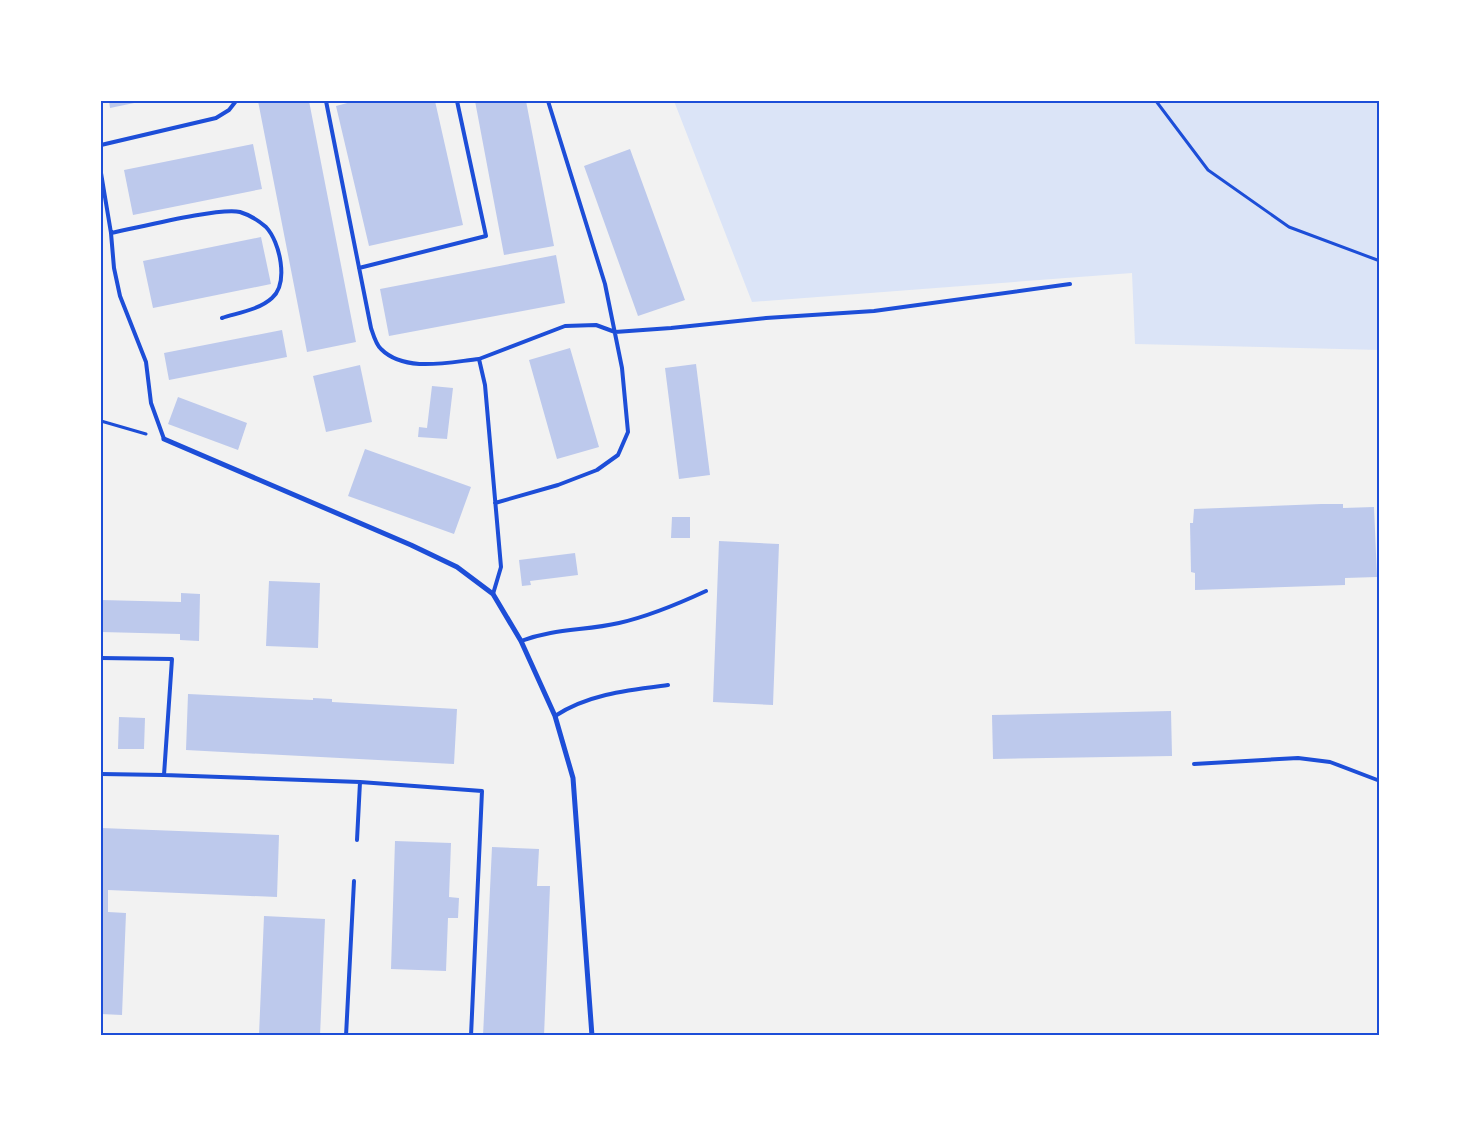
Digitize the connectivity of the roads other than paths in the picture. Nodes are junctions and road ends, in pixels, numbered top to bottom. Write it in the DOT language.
graph roads {
  1 [pos="236,101"];
  2 [pos="326,101"];
  3 [pos="457,101"];
  4 [pos="548,101"];
  5 [pos="101,145"];
  6 [pos="101,173"];
  7 [pos="111,233"];
  8 [pos="359,268"];
  9 [pos="1070,284"];
  10 [pos="222,318"];
  11 [pos="615,332"];
  12 [pos="479,359"];
  13 [pos="164,438"];
  14 [pos="495,503"];
  15 [pos="706,591"];
  16 [pos="493,594"];
  17 [pos="521,641"];
  18 [pos="101,658"];
  19 [pos="668,685"];
  20 [pos="555,716"];
  21 [pos="1194,764"];
  22 [pos="101,774"];
  23 [pos="164,775"];
  24 [pos="1380,781"];
  25 [pos="360,782"];
  26 [pos="357,840"];
  27 [pos="354,881"];
  28 [pos="346,1036"];
  29 [pos="471,1036"];
  30 [pos="592,1036"];
  1 -- 5 [label="lane"];
  2 -- 8 [label="lane"];
  3 -- 8 [label="lane"];
  4 -- 11 [label="lane"];
  6 -- 7 [label="lane"];
  7 -- 10 [label="lane"];
  7 -- 13 [label="lane"];
  8 -- 12 [label="lane"];
  9 -- 11 [label="lane"];
  11 -- 12 [label="lane"];
  11 -- 14 [label="lane"];
  12 -- 14 [label="lane"];
  13 -- 16 [label="street"];
  14 -- 16 [label="lane"];
  15 -- 17 [label="lane"];
  16 -- 17 [label="street"];
  17 -- 20 [label="street"];
  18 -- 23 [label="lane"];
  19 -- 20 [label="lane"];
  20 -- 30 [label="street"];
  21 -- 24 [label="lane"];
  22 -- 23 [label="lane"];
  23 -- 25 [label="lane"];
  25 -- 26 [label="lane"];
  25 -- 29 [label="lane"];
  27 -- 28 [label="lane"];
}
